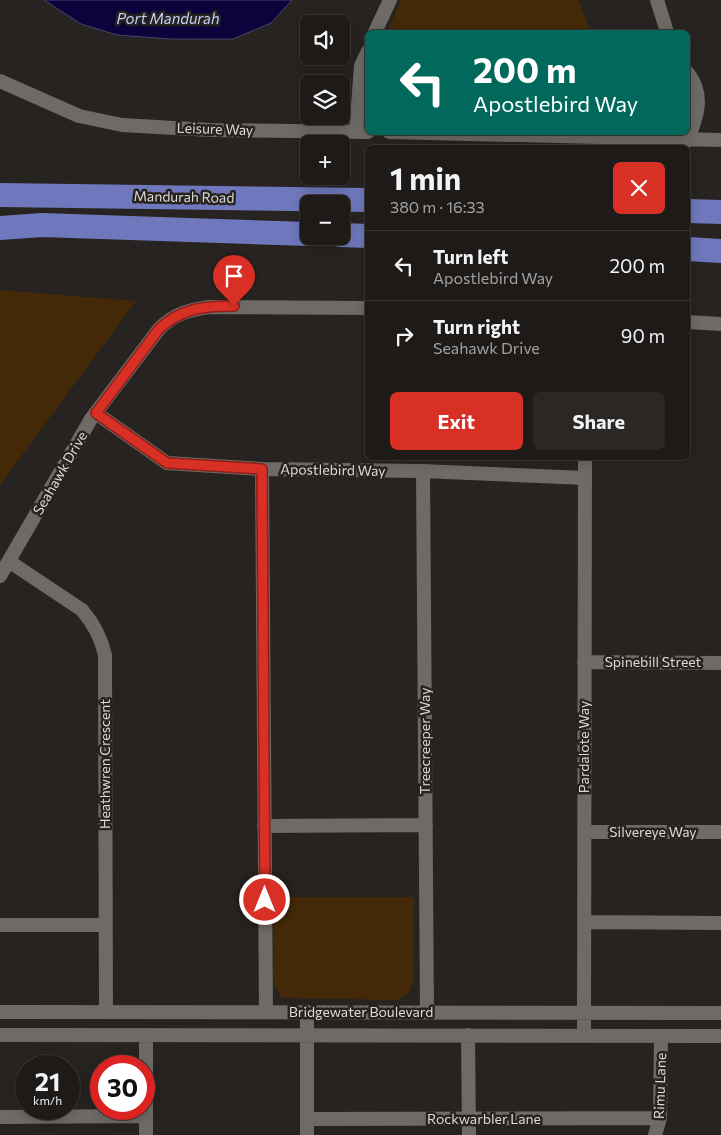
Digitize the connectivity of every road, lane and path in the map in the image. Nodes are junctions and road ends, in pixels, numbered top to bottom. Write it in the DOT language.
graph roads {
  1 [pos="390,0"];
  2 [pos="657,0"];
  3 [pos="377,30"];
  4 [pos="666,30"];
  5 [pos="365,57"];
  6 [pos="690,77"];
  7 [pos="0,81"];
  8 [pos="362,132"];
  9 [pos="690,134"];
  10 [pos="488,135"];
  11 [pos="690,135"];
  12 [pos="721,140"];
  13 [pos="687,141"];
  14 [pos="0,195"];
  15 [pos="365,200"];
  16 [pos="690,211"];
  17 [pos="721,212"];
  18 [pos="0,228"];
  19 [pos="300,234"];
  20 [pos="350,235"];
  21 [pos="365,236"];
  22 [pos="690,250"];
  23 [pos="721,251"];
  24 [pos="365,308"];
  25 [pos="690,322"];
  26 [pos="721,324"];
  27 [pos="96,413"];
  28 [pos="585,460"];
  29 [pos="262,469"];
  30 [pos="423,470"];
  31 [pos="585,478"];
  32 [pos="10,562"];
  33 [pos="0,576"];
  34 [pos="584,662"];
  35 [pos="721,663"];
  36 [pos="426,825"];
  37 [pos="264,826"];
  38 [pos="584,832"];
  39 [pos="721,832"];
  40 [pos="584,922"];
  41 [pos="721,923"];
  42 [pos="0,925"];
  43 [pos="105,925"];
  44 [pos="0,1012"];
  45 [pos="106,1012"];
  46 [pos="266,1012"];
  47 [pos="307,1012"];
  48 [pos="427,1012"];
  49 [pos="584,1013"];
  50 [pos="721,1013"];
  51 [pos="0,1034"];
  52 [pos="146,1035"];
  53 [pos="307,1035"];
  54 [pos="468,1035"];
  55 [pos="584,1036"];
  56 [pos="661,1036"];
  57 [pos="721,1036"];
  58 [pos="146,1055"];
  59 [pos="90,1117"];
  60 [pos="0,1118"];
  61 [pos="660,1118"];
  62 [pos="307,1119"];
  63 [pos="469,1119"];
  64 [pos="146,1120"];
  65 [pos="146,1135"];
  66 [pos="307,1135"];
  67 [pos="469,1135"];
  68 [pos="655,1135"];
  1 -- 3 [label="street"];
  2 -- 4 [label="street"];
  5 -- 8 [label="street, Leisure Way"];
  6 -- 9 [label="street"];
  7 -- 8 [label="street, Leisure Way"];
  10 -- 13 [label="street"];
  11 -- 13 [label="street"];
  12 -- 13 [label="street"];
  14 -- 15 [label="highway, Mandurah Road"];
  16 -- 17 [label="highway"];
  18 -- 19 [label="highway"];
  20 -- 21 [label="highway"];
  22 -- 23 [label="highway"];
  24 -- 27 [label="street, Seahawk Drive"];
  25 -- 26 [label="street"];
  27 -- 29 [label="street, Apostlebird Way"];
  27 -- 32 [label="street, Seahawk Drive"];
  28 -- 31 [label="street, Pardalote Way"];
  29 -- 30 [label="street, Apostlebird Way"];
  29 -- 37 [label="street"];
  30 -- 31 [label="street, Apostlebird Way"];
  30 -- 36 [label="street, Treecreeper Way"];
  31 -- 34 [label="street, Pardalote Way"];
  32 -- 33 [label="street, Seahawk Drive"];
  32 -- 43 [label="street, Heathwren Crescent"];
  34 -- 35 [label="street, Spinebill Street"];
  34 -- 38 [label="street, Pardalote Way"];
  36 -- 37 [label="street"];
  36 -- 48 [label="street, Treecreeper Way"];
  37 -- 46 [label="street"];
  38 -- 39 [label="street, Silvereye Way"];
  38 -- 40 [label="street, Pardalote Way"];
  40 -- 41 [label="street"];
  40 -- 49 [label="street, Pardalote Way"];
  42 -- 43 [label="street"];
  43 -- 45 [label="street, Heathwren Crescent"];
  44 -- 45 [label="street, Bridgewater Boulevard"];
  45 -- 46 [label="street, Bridgewater Boulevard"];
  46 -- 47 [label="street, Bridgewater Boulevard"];
  47 -- 48 [label="street, Bridgewater Boulevard"];
  47 -- 53 [label="street"];
  48 -- 49 [label="street, Bridgewater Boulevard"];
  49 -- 50 [label="street, Bridgewater Boulevard"];
  49 -- 55 [label="street, Pardalote Way"];
  51 -- 52 [label="street, Bridgewater Boulevard"];
  52 -- 53 [label="street, Bridgewater Boulevard"];
  52 -- 58 [label="street"];
  53 -- 54 [label="street, Bridgewater Boulevard"];
  53 -- 62 [label="street"];
  54 -- 55 [label="street, Bridgewater Boulevard"];
  54 -- 63 [label="street"];
  55 -- 56 [label="street, Bridgewater Boulevard"];
  56 -- 57 [label="street, Bridgewater Boulevard"];
  56 -- 61 [label="street, Rimu Lane"];
  59 -- 60 [label="street"];
  61 -- 63 [label="street, Rockwarbler Lane"];
  61 -- 68 [label="street, Rimu Lane"];
  62 -- 63 [label="street, Rockwarbler Lane"];
  62 -- 66 [label="street"];
  63 -- 67 [label="street"];
  64 -- 65 [label="street"];
}
